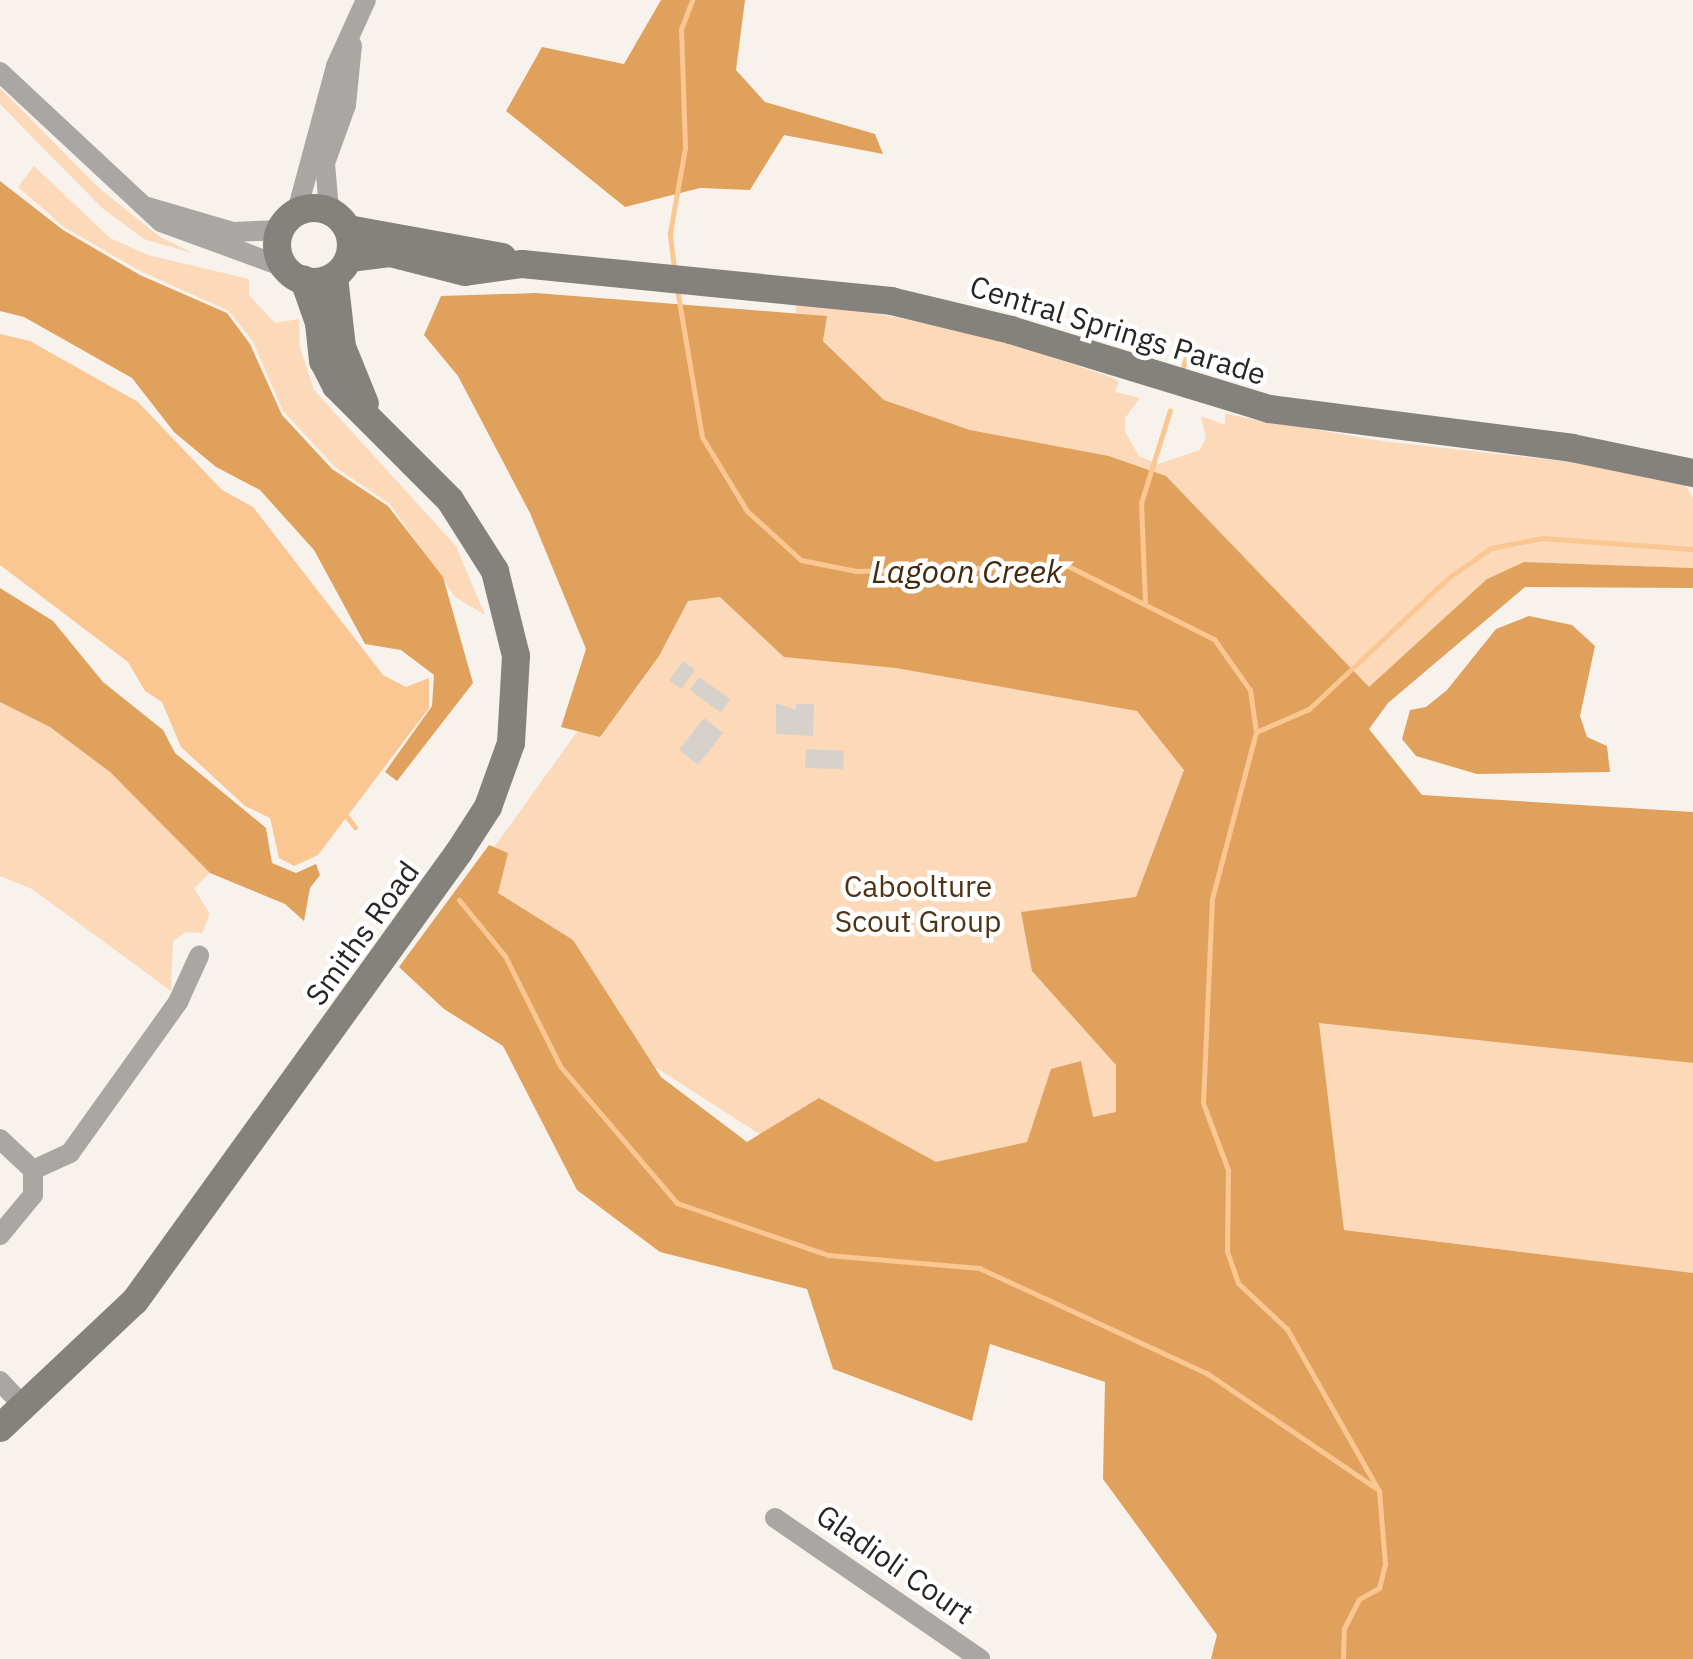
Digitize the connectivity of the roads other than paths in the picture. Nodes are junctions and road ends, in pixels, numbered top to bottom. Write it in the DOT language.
graph roads {
  1 [pos="366,0"];
  2 [pos="352,38"];
  3 [pos="0,72"];
  4 [pos="142,206"];
  5 [pos="339,220"];
  6 [pos="288,221"];
  7 [pos="522,264"];
  8 [pos="342,267"];
  9 [pos="294,274"];
  10 [pos="370,420"];
  11 [pos="1693,472"];
  12 [pos="199,956"];
  13 [pos="0,1139"];
  14 [pos="32,1170"];
  15 [pos="0,1234"];
  16 [pos="0,1381"];
  17 [pos="24,1407"];
  18 [pos="0,1428"];
  19 [pos="775,1518"];
  20 [pos="980,1659"];
  1 -- 2 [label="street"];
  2 -- 5 [label="street"];
  2 -- 6 [label="street"];
  3 -- 4 [label="street"];
  4 -- 6 [label="street"];
  4 -- 9 [label="street"];
  5 -- 6 [label="main road, Central Springs Parade"];
  5 -- 7 [label="main road, Central Springs Parade"];
  5 -- 8 [label="main road, Smiths Road"];
  6 -- 9 [label="main road, Smiths Road"];
  7 -- 8 [label="main road, Central Springs Parade"];
  7 -- 11 [label="main road, Central Springs Parade"];
  8 -- 9 [label="main road, Central Springs Parade"];
  8 -- 10 [label="main road, Smiths Road"];
  9 -- 10 [label="main road, Smiths Road"];
  10 -- 17 [label="main road, Smiths Road"];
  12 -- 14 [label="street"];
  13 -- 14 [label="street"];
  14 -- 15 [label="street"];
  16 -- 17 [label="street"];
  17 -- 18 [label="main road, Smiths Road"];
  19 -- 20 [label="street, Gladioli Court"];
}
